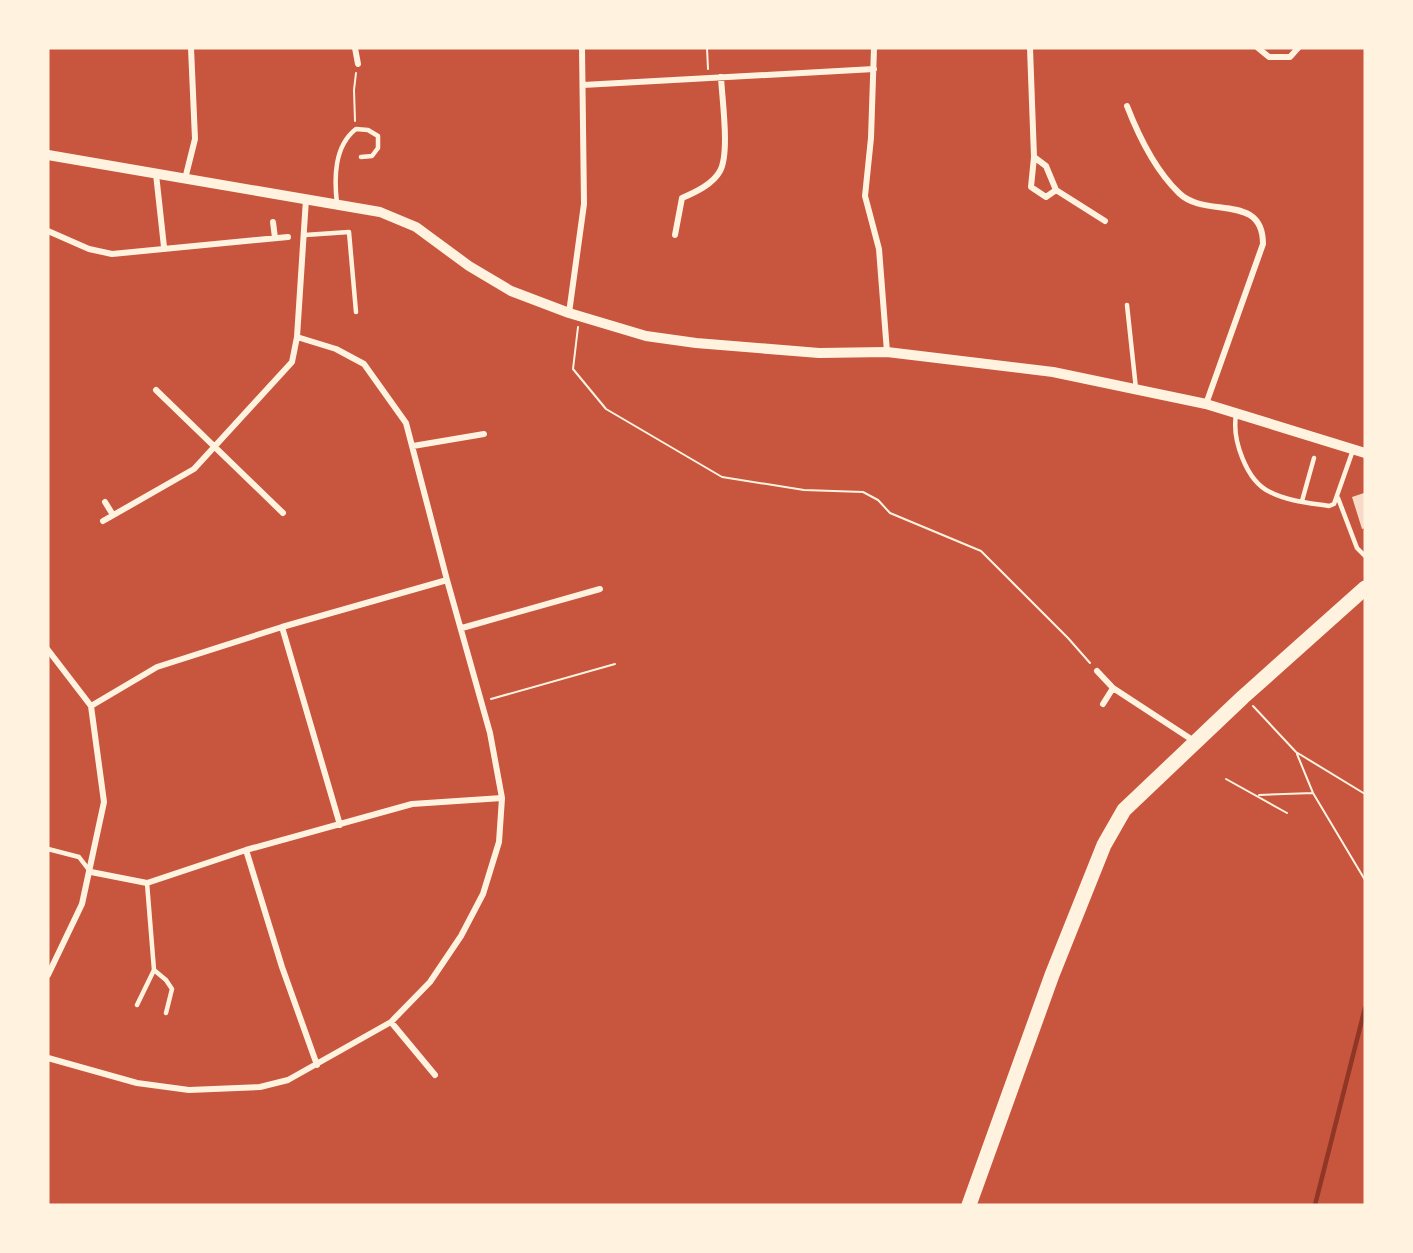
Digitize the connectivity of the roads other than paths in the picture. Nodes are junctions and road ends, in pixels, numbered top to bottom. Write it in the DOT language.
graph roads {
  1 [pos="191,48"];
  2 [pos="355,48"];
  3 [pos="582,48"];
  4 [pos="874,48"];
  5 [pos="1030,48"];
  6 [pos="1258,48"];
  7 [pos="1298,48"];
  8 [pos="358,64"];
  9 [pos="874,69"];
  10 [pos="721,77"];
  11 [pos="583,85"];
  12 [pos="1127,106"];
  13 [pos="48,154"];
  14 [pos="361,157"];
  15 [pos="1034,157"];
  16 [pos="156,174"];
  17 [pos="185,179"];
  18 [pos="1056,190"];
  19 [pos="306,200"];
  20 [pos="337,204"];
  21 [pos="1105,221"];
  22 [pos="273,222"];
  23 [pos="48,231"];
  24 [pos="305,235"];
  25 [pos="675,235"];
  26 [pos="288,237"];
  27 [pos="275,238"];
  28 [pos="164,247"];
  29 [pos="1127,305"];
  30 [pos="356,312"];
  31 [pos="574,314"];
  32 [pos="297,337"];
  33 [pos="887,352"];
  34 [pos="1136,389"];
  35 [pos="156,390"];
  36 [pos="1206,404"];
  37 [pos="1236,413"];
  38 [pos="484,434"];
  39 [pos="216,446"];
  40 [pos="413,446"];
  41 [pos="1353,450"];
  42 [pos="1365,453"];
  43 [pos="1314,458"];
  44 [pos="1338,498"];
  45 [pos="1302,501"];
  46 [pos="105,502"];
  47 [pos="283,513"];
  48 [pos="113,515"];
  49 [pos="103,521"];
  50 [pos="1365,556"];
  51 [pos="447,580"];
  52 [pos="600,590"];
  53 [pos="1364,590"];
  54 [pos="282,627"];
  55 [pos="462,628"];
  56 [pos="48,650"];
  57 [pos="1097,671"];
  58 [pos="1113,688"];
  59 [pos="1103,704"];
  60 [pos="91,706"];
  61 [pos="1196,742"];
  62 [pos="502,798"];
  63 [pos="340,825"];
  64 [pos="48,849"];
  65 [pos="246,850"];
  66 [pos="91,872"];
  67 [pos="147,883"];
  68 [pos="154,970"];
  69 [pos="48,975"];
  70 [pos="137,1005"];
  71 [pos="166,1013"];
  72 [pos="391,1022"];
  73 [pos="48,1058"];
  74 [pos="317,1065"];
  75 [pos="435,1075"];
  76 [pos="969,1205"];
  1 -- 17 [label="street"];
  2 -- 8 [label="street"];
  3 -- 11 [label="street"];
  4 -- 9 [label="street"];
  5 -- 15 [label="street"];
  6 -- 7 [label="street"];
  9 -- 10 [label="street"];
  9 -- 33 [label="street"];
  10 -- 11 [label="street"];
  10 -- 25 [label="street"];
  11 -- 31 [label="street"];
  12 -- 36 [label="street"];
  13 -- 16 [label="street"];
  14 -- 20 [label="lane"];
  15 -- 18 [label="street"];
  15 -- 18 [label="street"];
  16 -- 17 [label="street"];
  16 -- 28 [label="street"];
  17 -- 19 [label="street"];
  18 -- 21 [label="street"];
  19 -- 20 [label="street"];
  19 -- 24 [label="street"];
  20 -- 31 [label="street"];
  22 -- 27 [label="street"];
  23 -- 28 [label="street"];
  24 -- 30 [label="lane"];
  24 -- 32 [label="street"];
  26 -- 27 [label="street"];
  27 -- 28 [label="street"];
  29 -- 34 [label="lane"];
  31 -- 33 [label="street"];
  32 -- 39 [label="street"];
  32 -- 40 [label="street"];
  33 -- 34 [label="street"];
  34 -- 36 [label="street"];
  35 -- 39 [label="street"];
  36 -- 37 [label="street"];
  37 -- 41 [label="street"];
  37 -- 45 [label="lane"];
  38 -- 40 [label="street"];
  39 -- 47 [label="street"];
  39 -- 48 [label="street"];
  40 -- 51 [label="street"];
  41 -- 42 [label="street"];
  41 -- 44 [label="lane"];
  43 -- 45 [label="lane"];
  44 -- 45 [label="lane"];
  44 -- 50 [label="lane"];
  46 -- 48 [label="street"];
  48 -- 49 [label="street"];
  51 -- 54 [label="street"];
  51 -- 55 [label="street"];
  52 -- 55 [label="street"];
  53 -- 61 [label="main road"];
  54 -- 60 [label="street"];
  54 -- 63 [label="street"];
  55 -- 62 [label="street"];
  56 -- 60 [label="street"];
  57 -- 58 [label="street"];
  58 -- 59 [label="street"];
  58 -- 61 [label="street"];
  60 -- 66 [label="street"];
  61 -- 76 [label="main road"];
  62 -- 63 [label="street"];
  62 -- 72 [label="street"];
  63 -- 65 [label="street"];
  64 -- 66 [label="lane"];
  65 -- 67 [label="street"];
  65 -- 74 [label="street"];
  66 -- 67 [label="street"];
  66 -- 69 [label="street"];
  67 -- 68 [label="lane"];
  68 -- 70 [label="lane"];
  68 -- 71 [label="lane"];
  72 -- 74 [label="street"];
  72 -- 75 [label="street"];
  73 -- 74 [label="street"];
}
